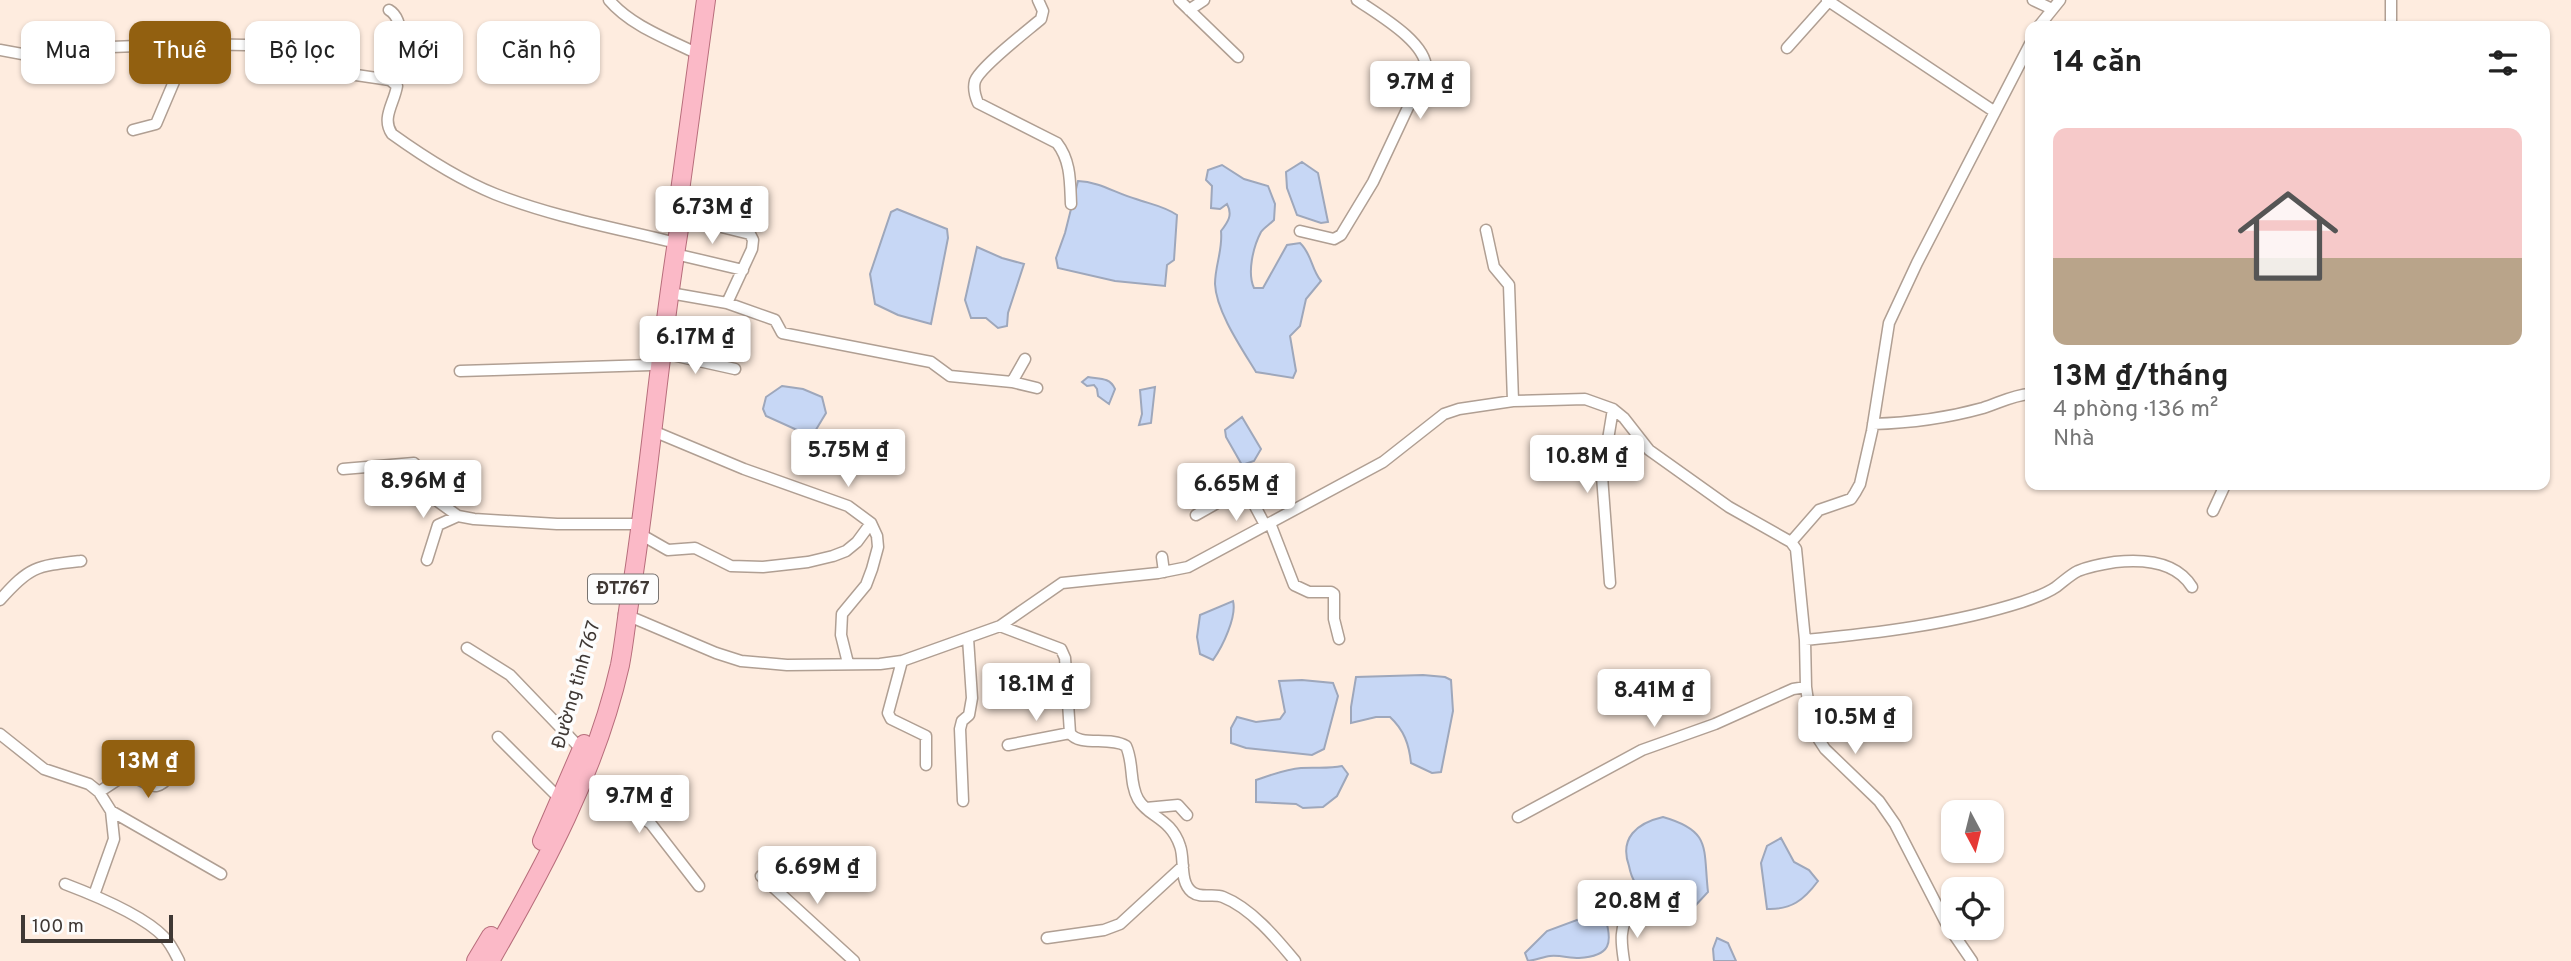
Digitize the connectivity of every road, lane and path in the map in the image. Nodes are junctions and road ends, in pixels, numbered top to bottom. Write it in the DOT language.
graph roads {
  1 [pos="609,0"];
  2 [pos="706,0"];
  3 [pos="1038,0"];
  4 [pos="1179,0"];
  5 [pos="1203,0"];
  6 [pos="1356,0"];
  7 [pos="2033,0"];
  8 [pos="2060,0"];
  9 [pos="2391,0"];
  10 [pos="1828,1"];
  11 [pos="2052,9"];
  12 [pos="389,10"];
  13 [pos="1189,10"];
  14 [pos="398,21"];
  15 [pos="2043,21"];
  16 [pos="2390,21"];
  17 [pos="231,45"];
  18 [pos="129,46"];
  19 [pos="1787,48"];
  20 [pos="0,50"];
  21 [pos="698,54"];
  22 [pos="2025,54"];
  23 [pos="1238,57"];
  24 [pos="374,80"];
  25 [pos="173,84"];
  26 [pos="394,84"];
  27 [pos="1995,112"];
  28 [pos="133,130"];
  29 [pos="1071,204"];
  30 [pos="677,216"];
  31 [pos="1486,230"];
  32 [pos="1300,231"];
  33 [pos="671,247"];
  34 [pos="743,270"];
  35 [pos="670,293"];
  36 [pos="727,303"];
  37 [pos="657,359"];
  38 [pos="1026,359"];
  39 [pos="735,369"];
  40 [pos="460,371"];
  41 [pos="1012,382"];
  42 [pos="1037,388"];
  43 [pos="2025,395"];
  44 [pos="1513,401"];
  45 [pos="1613,409"];
  46 [pos="1873,424"];
  47 [pos="653,430"];
  48 [pos="343,469"];
  49 [pos="2223,490"];
  50 [pos="2213,512"];
  51 [pos="1196,515"];
  52 [pos="458,516"];
  53 [pos="871,523"];
  54 [pos="1267,524"];
  55 [pos="636,529"];
  56 [pos="1791,542"];
  57 [pos="1162,557"];
  58 [pos="80,561"];
  59 [pos="427,561"];
  60 [pos="1164,572"];
  61 [pos="1610,583"];
  62 [pos="2192,587"];
  63 [pos="0,600"];
  64 [pos="623,613"];
  65 [pos="1000,626"];
  66 [pos="968,638"];
  67 [pos="1339,639"];
  68 [pos="1805,640"];
  69 [pos="467,648"];
  70 [pos="902,661"];
  71 [pos="848,663"];
  72 [pos="1805,687"];
  73 [pos="1070,733"];
  74 [pos="0,734"];
  75 [pos="498,737"];
  76 [pos="1008,745"];
  77 [pos="582,750"];
  78 [pos="926,765"];
  79 [pos="173,773"];
  80 [pos="584,778"];
  81 [pos="99,792"];
  82 [pos="561,800"];
  83 [pos="962,802"];
  84 [pos="1146,807"];
  85 [pos="111,811"];
  86 [pos="1187,815"];
  87 [pos="1518,817"];
  88 [pos="1183,866"];
  89 [pos="221,874"];
  90 [pos="761,876"];
  91 [pos="65,884"];
  92 [pos="699,886"];
  93 [pos="94,895"];
  94 [pos="1631,910"];
  95 [pos="1047,938"];
  96 [pos="179,961"];
  97 [pos="476,961"];
  98 [pos="490,961"];
  99 [pos="854,961"];
  100 [pos="1295,961"];
  101 [pos="1624,961"];
  102 [pos="1972,961"];
  1 -- 21 [label="street"];
  2 -- 21 [label="main road, Đường tỉnh 767 / ĐT.767"];
  3 -- 29 [label="street"];
  4 -- 13 [label="street"];
  5 -- 13 [label="street"];
  6 -- 32 [label="street"];
  7 -- 11 [label="street"];
  8 -- 11 [label="street"];
  9 -- 16 [label="street"];
  10 -- 19 [label="street"];
  10 -- 27 [label="street"];
  11 -- 15 [label="street"];
  12 -- 14 [label="street"];
  13 -- 23 [label="street"];
  17 -- 24 [label="street"];
  18 -- 20 [label="street"];
  21 -- 30 [label="main road, Đường tỉnh 767 / ĐT.767"];
  22 -- 27 [label="street"];
  25 -- 28 [label="street"];
  26 -- 33 [label="street"];
  27 -- 46 [label="street"];
  30 -- 33 [label="main road, Đường tỉnh 767 / ĐT.767"];
  30 -- 34 [label="street"];
  31 -- 44 [label="street"];
  33 -- 34 [label="street"];
  33 -- 35 [label="main road, Đường tỉnh 767 / ĐT.767"];
  33 -- 37 [label="main road, Đường tỉnh 767 / ĐT.767"];
  34 -- 36 [label="street"];
  35 -- 36 [label="street"];
  35 -- 37 [label="main road, Đường tỉnh 767 / ĐT.767"];
  36 -- 41 [label="street"];
  37 -- 39 [label="street"];
  37 -- 40 [label="street"];
  37 -- 47 [label="main road, Đường tỉnh 767 / ĐT.767"];
  37 -- 55 [label="main road, Đường tỉnh 767 / ĐT.767"];
  38 -- 41 [label="street"];
  41 -- 42 [label="street"];
  43 -- 46 [label="street"];
  44 -- 45 [label="street"];
  44 -- 54 [label="street"];
  45 -- 56 [label="street"];
  45 -- 61 [label="street"];
  46 -- 56 [label="street"];
  47 -- 53 [label="street"];
  47 -- 55 [label="main road, Đường tỉnh 767 / ĐT.767"];
  48 -- 52 [label="street"];
  49 -- 50 [label="street"];
  51 -- 54 [label="street"];
  52 -- 55 [label="street"];
  52 -- 59 [label="street"];
  53 -- 55 [label="street"];
  53 -- 71 [label="street"];
  54 -- 60 [label="street"];
  54 -- 67 [label="street"];
  55 -- 64 [label="main road, Đường tỉnh 767 / ĐT.767"];
  56 -- 68 [label="street"];
  57 -- 60 [label="street"];
  58 -- 63 [label="street"];
  60 -- 65 [label="street"];
  62 -- 68 [label="street"];
  64 -- 71 [label="street"];
  64 -- 77 [label="main road, Đường tỉnh 767 / ĐT.767"];
  64 -- 80 [label="main road, Đường tỉnh 767 / ĐT.767"];
  65 -- 66 [label="street"];
  65 -- 73 [label="street"];
  66 -- 70 [label="street"];
  66 -- 83 [label="street"];
  68 -- 72 [label="street"];
  69 -- 77 [label="street"];
  70 -- 71 [label="street"];
  70 -- 78 [label="street"];
  72 -- 87 [label="street"];
  72 -- 102 [label="street"];
  73 -- 76 [label="street"];
  73 -- 84 [label="street"];
  74 -- 81 [label="street"];
  75 -- 82 [label="street"];
  77 -- 82 [label="main road, Đường tỉnh 767 / ĐT.767"];
  79 -- 81 [label="street"];
  80 -- 92 [label="street"];
  80 -- 98 [label="main road, Đường tỉnh 767 / ĐT.767"];
  81 -- 85 [label="street"];
  82 -- 97 [label="main road, Đường tỉnh 767 / ĐT.767"];
  84 -- 86 [label="street"];
  84 -- 88 [label="street"];
  85 -- 89 [label="street"];
  85 -- 93 [label="street"];
  88 -- 95 [label="street"];
  88 -- 100 [label="street"];
  90 -- 99 [label="street"];
  91 -- 93 [label="street"];
  93 -- 96 [label="street"];
  94 -- 101 [label="street"];
}
